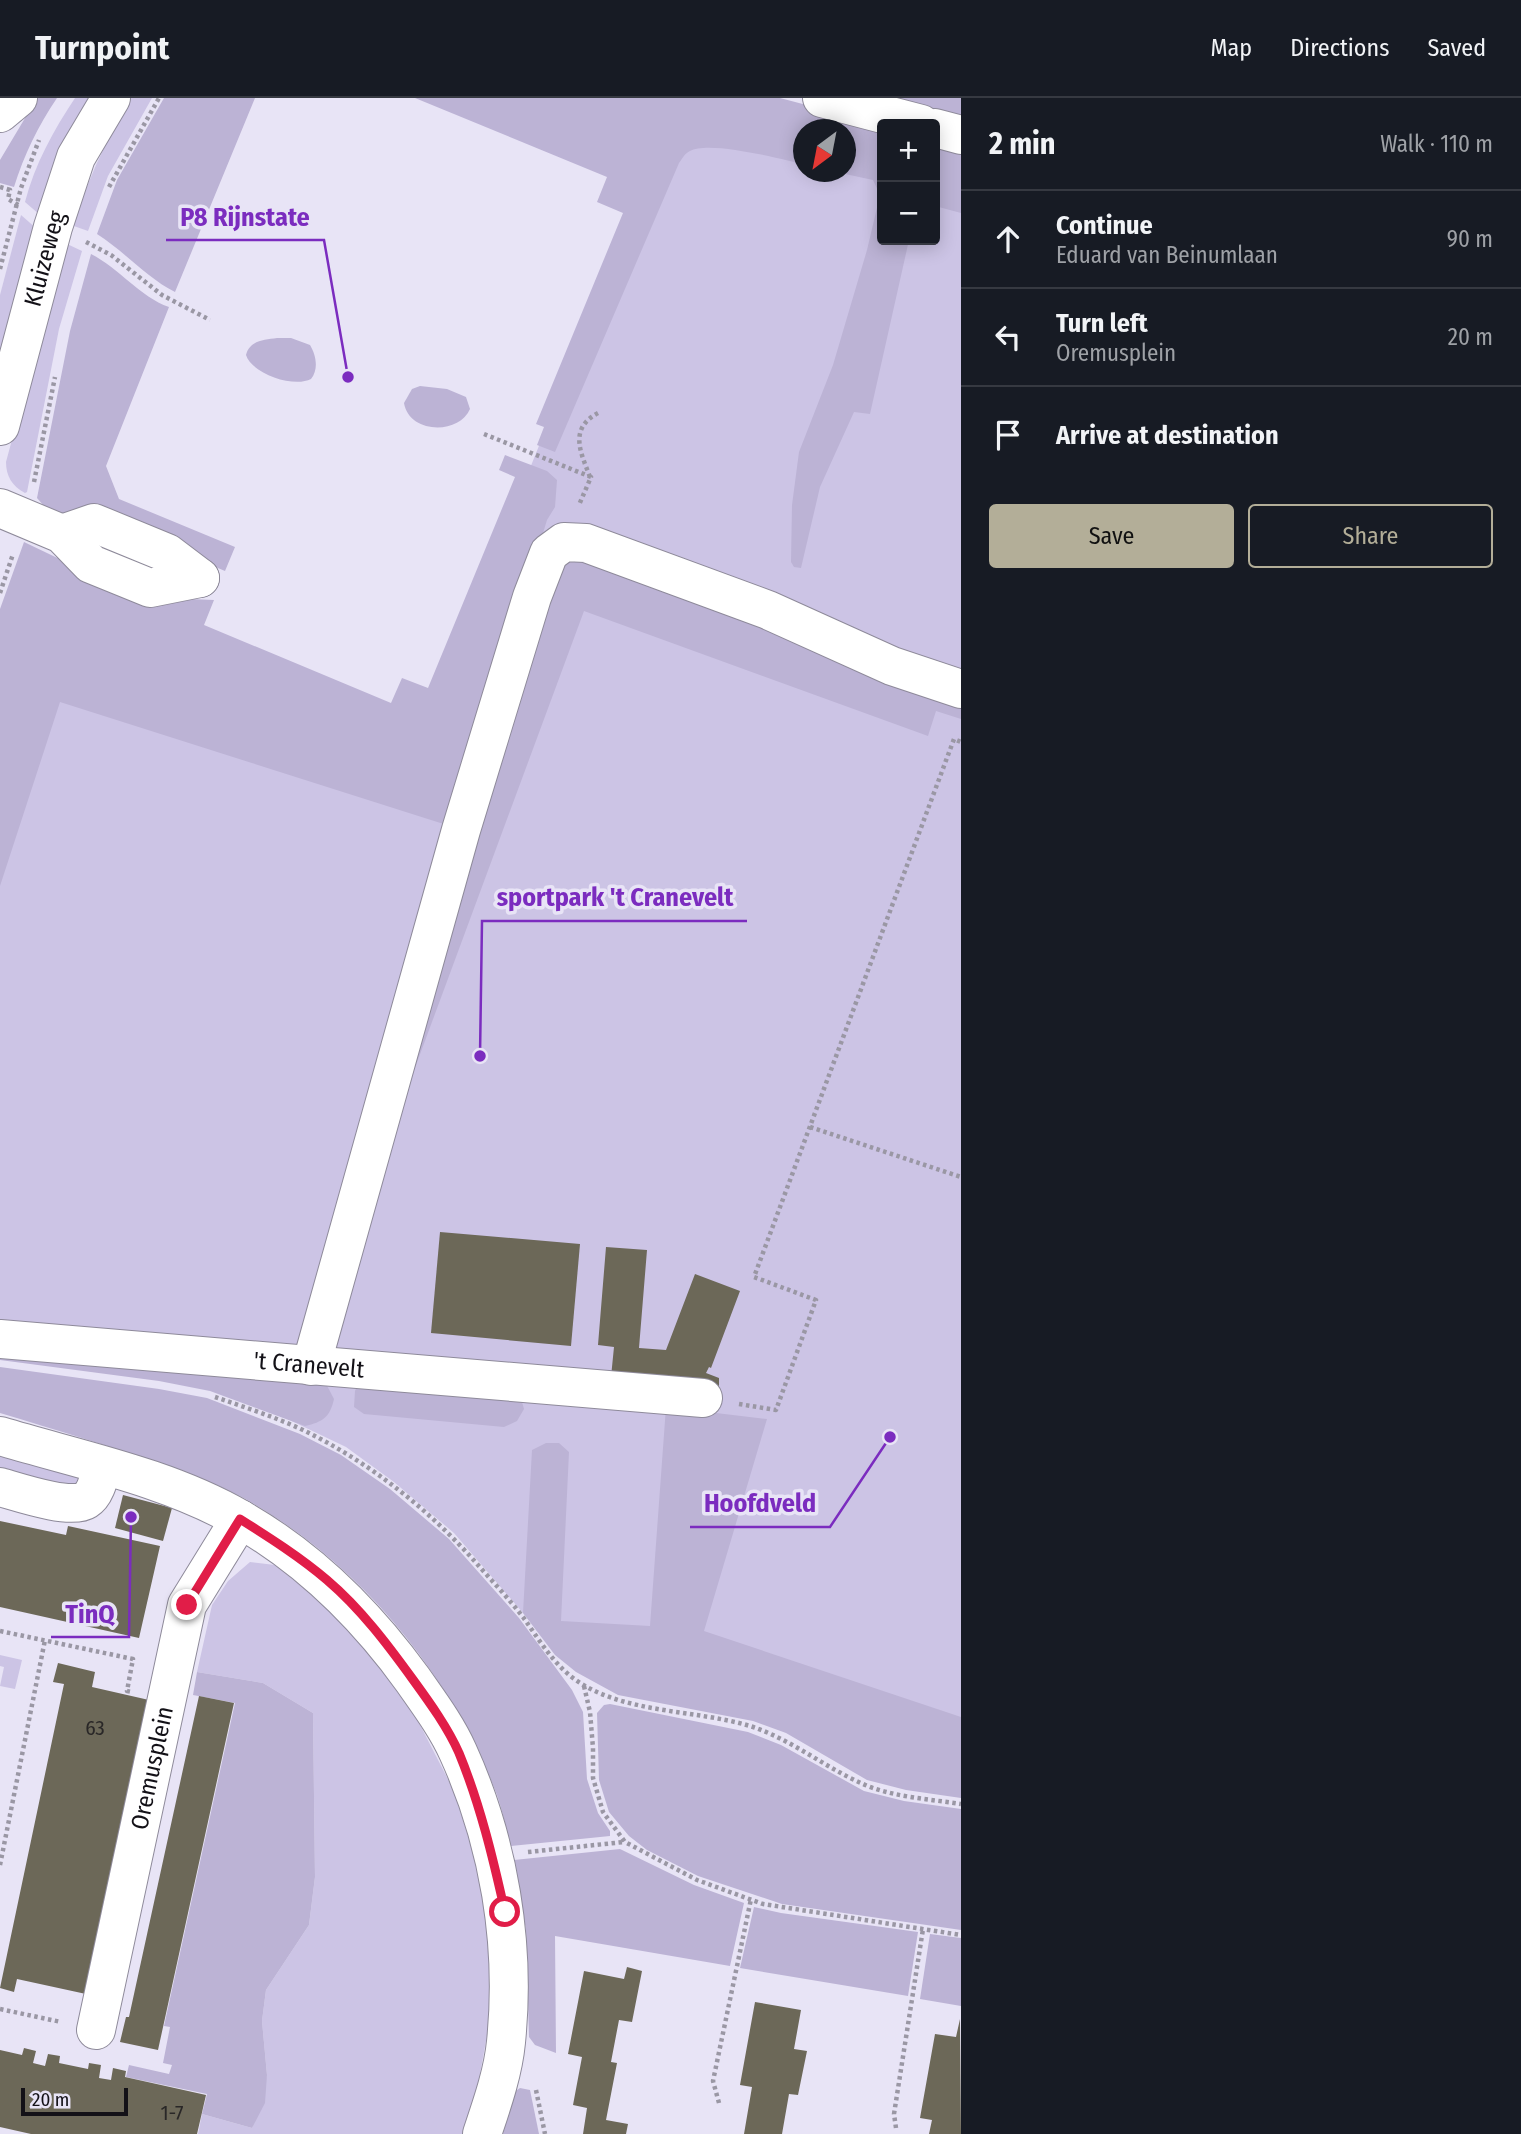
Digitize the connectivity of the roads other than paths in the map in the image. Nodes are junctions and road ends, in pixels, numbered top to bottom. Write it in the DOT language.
graph roads {
  1 [pos="1,98"];
  2 [pos="18,98"];
  3 [pos="111,98"];
  4 [pos="822,98"];
  5 [pos="0,113"];
  6 [pos="902,119"];
  7 [pos="940,129"];
  8 [pos="961,135"];
  9 [pos="0,426"];
  10 [pos="13,513"];
  11 [pos="62,534"];
  12 [pos="961,689"];
  13 [pos="0,1339"];
  14 [pos="311,1366"];
  15 [pos="703,1398"];
  16 [pos="0,1436"];
  17 [pos="102,1466"];
  18 [pos="0,1487"];
  19 [pos="240,1519"];
  20 [pos="96,2030"];
  21 [pos="482,2134"];
  1 -- 5 [label="street"];
  2 -- 5 [label="street"];
  3 -- 9 [label="street, Kluizeweg"];
  4 -- 6 [label="street"];
  7 -- 8 [label="street"];
  10 -- 11 [label="street"];
  12 -- 14 [label="street"];
  13 -- 14 [label="street, 't Cranevelt"];
  14 -- 15 [label="street, 't Cranevelt"];
  16 -- 17 [label="street"];
  17 -- 18 [label="street"];
  17 -- 19 [label="street"];
  19 -- 20 [label="street, Oremusplein"];
  19 -- 21 [label="street"];
}
